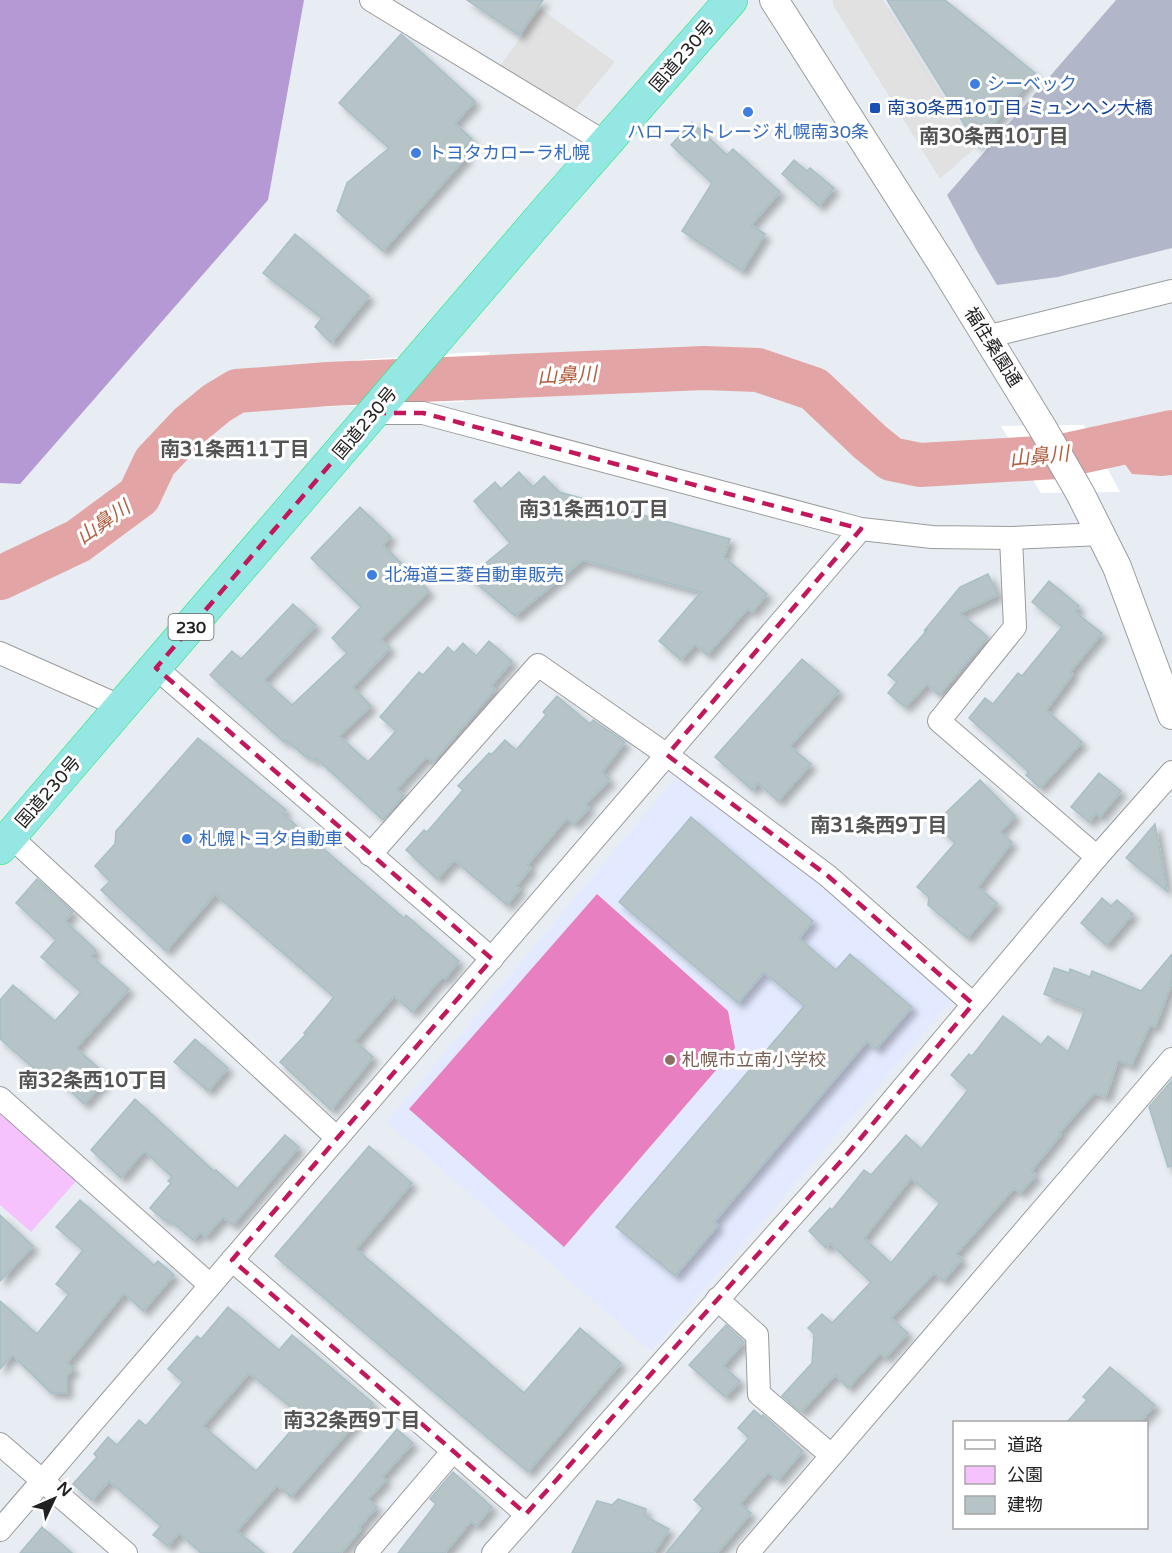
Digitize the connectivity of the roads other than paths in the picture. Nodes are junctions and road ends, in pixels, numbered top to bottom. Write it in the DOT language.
graph roads {
  1 [pos="371,0"];
  2 [pos="730,0"];
  3 [pos="774,0"];
  4 [pos="606,143"];
  5 [pos="1172,291"];
  6 [pos="986,337"];
  7 [pos="377,408"];
  8 [pos="861,529"];
  9 [pos="1102,534"];
  10 [pos="1011,538"];
  11 [pos="0,653"];
  12 [pos="156,668"];
  13 [pos="122,707"];
  14 [pos="1172,714"];
  15 [pos="667,755"];
  16 [pos="1172,772"];
  17 [pos="5,842"];
  18 [pos="370,855"];
  19 [pos="1097,857"];
  20 [pos="492,959"];
  21 [pos="973,1004"];
  22 [pos="1172,1059"];
  23 [pos="0,1098"];
  24 [pos="338,1138"];
  25 [pos="232,1260"];
  26 [pos="210,1285"];
  27 [pos="717,1299"];
  28 [pos="0,1444"];
  29 [pos="453,1451"];
  30 [pos="831,1455"];
  31 [pos="42,1481"];
  32 [pos="526,1514"];
  33 [pos="0,1530"];
  34 [pos="126,1553"];
  35 [pos="366,1553"];
  36 [pos="493,1553"];
  37 [pos="748,1553"];
  1 -- 4 [label="street"];
  2 -- 4 [label="highway, 国道230号 / 230"];
  3 -- 6 [label="street, 福住桑園通"];
  4 -- 7 [label="highway, 国道230号 / 230"];
  5 -- 6 [label="street"];
  6 -- 9 [label="street, 福住桑園通"];
  7 -- 8 [label="street"];
  7 -- 12 [label="highway, 国道230号 / 230"];
  8 -- 10 [label="street"];
  8 -- 15 [label="street"];
  9 -- 10 [label="street"];
  9 -- 14 [label="street, 福住桑園通"];
  10 -- 19 [label="street"];
  11 -- 13 [label="street"];
  12 -- 13 [label="highway, 国道230号 / 230"];
  12 -- 18 [label="street"];
  13 -- 17 [label="highway, 国道230号 / 230"];
  15 -- 18 [label="street"];
  15 -- 20 [label="street"];
  15 -- 21 [label="street"];
  16 -- 19 [label="street"];
  17 -- 24 [label="street"];
  18 -- 20 [label="street"];
  19 -- 21 [label="street"];
  20 -- 24 [label="street"];
  21 -- 27 [label="street"];
  22 -- 30 [label="street"];
  23 -- 26 [label="street"];
  24 -- 25 [label="street"];
  25 -- 26 [label="street"];
  25 -- 29 [label="street"];
  26 -- 31 [label="street"];
  27 -- 30 [label="street"];
  27 -- 32 [label="street"];
  28 -- 31 [label="street"];
  29 -- 32 [label="street"];
  29 -- 35 [label="street"];
  30 -- 37 [label="street"];
  31 -- 33 [label="street"];
  31 -- 34 [label="street"];
  32 -- 36 [label="street"];
}
